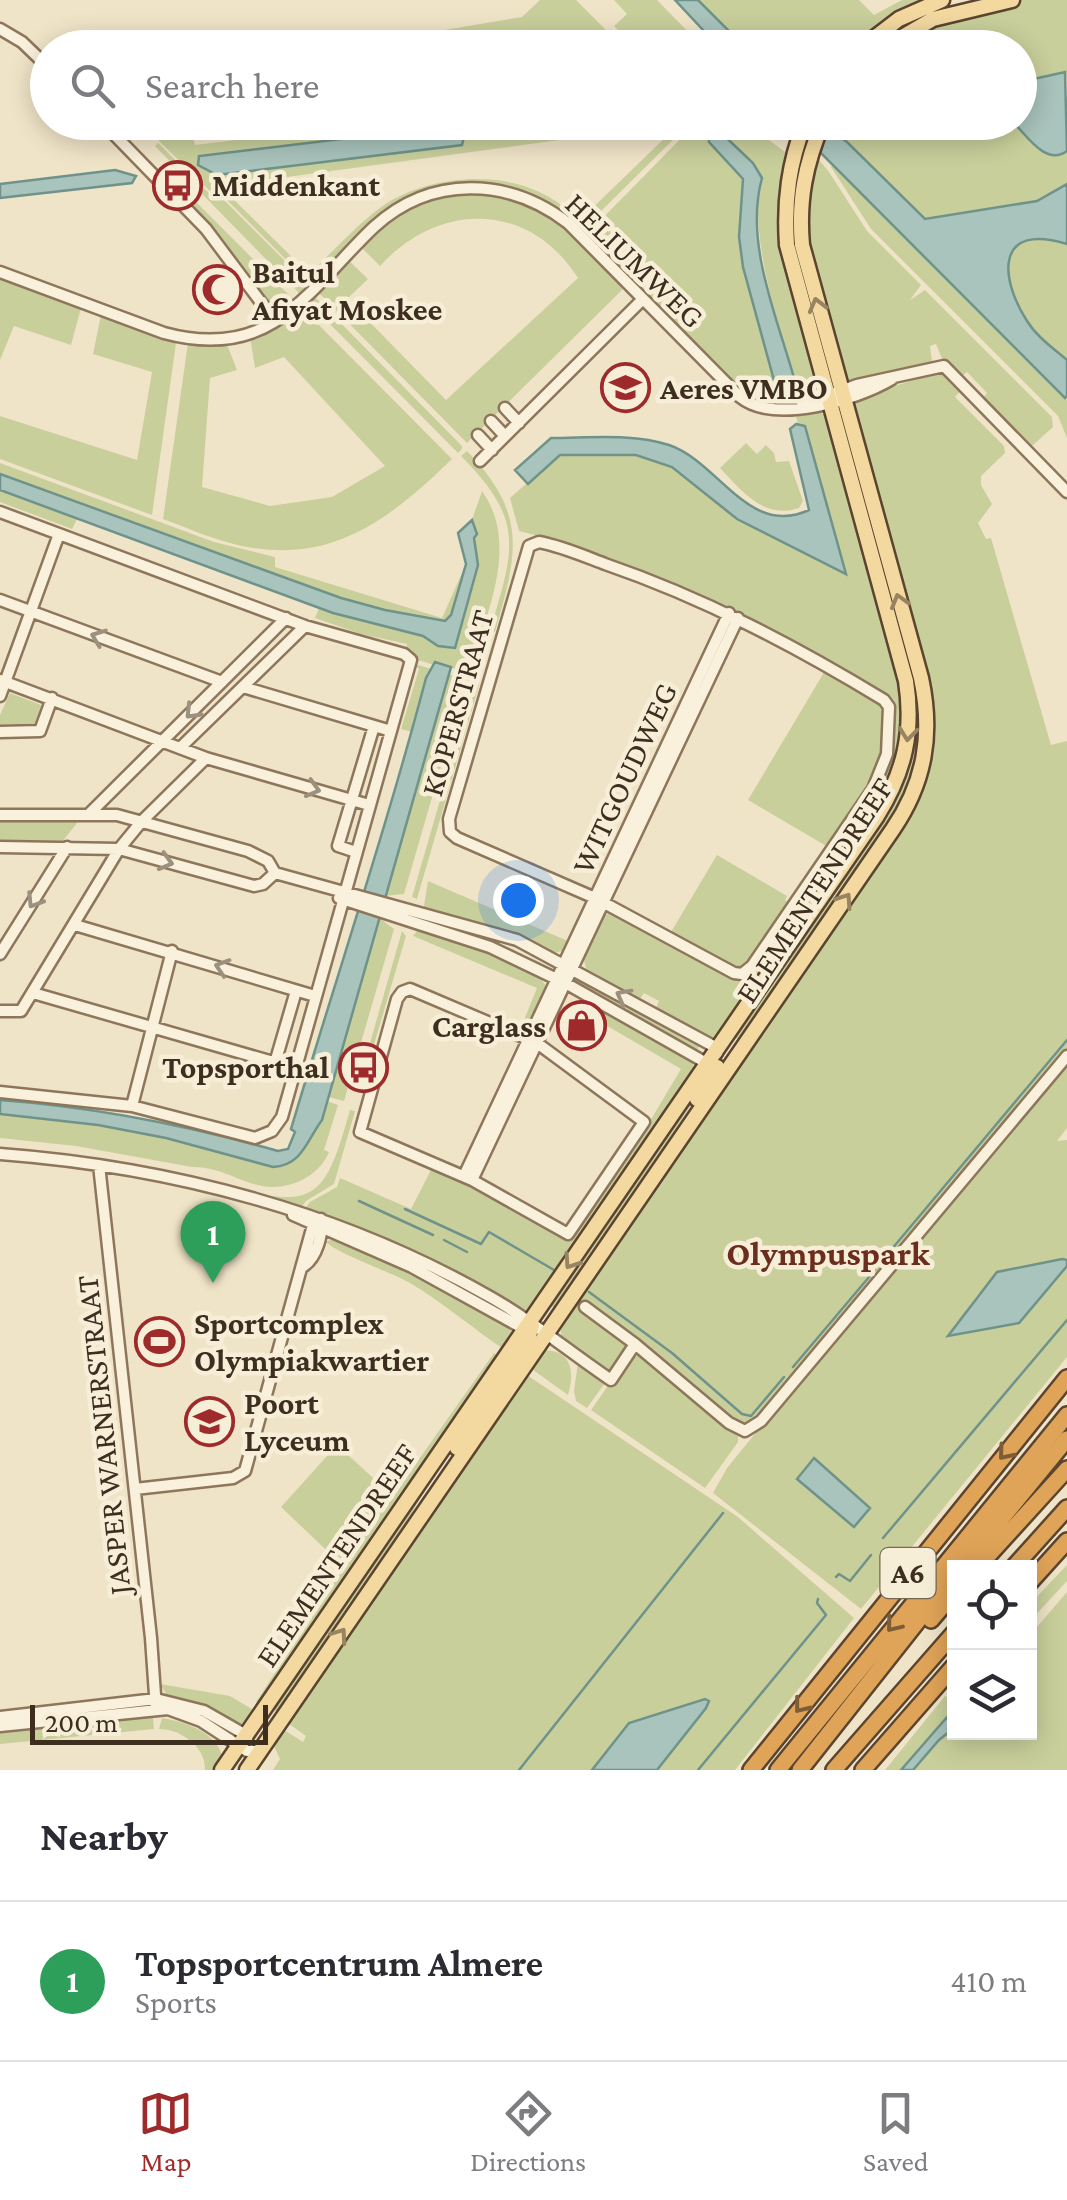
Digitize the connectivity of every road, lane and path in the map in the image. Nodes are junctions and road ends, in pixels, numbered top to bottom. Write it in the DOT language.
graph roads {
  1 [pos="942,0"];
  2 [pos="1012,0"];
  3 [pos="982,2"];
  4 [pos="0,29"];
  5 [pos="885,30"];
  6 [pos="914,30"];
  7 [pos="30,50"];
  8 [pos="119,140"];
  9 [pos="799,140"];
  10 [pos="815,140"];
  11 [pos="0,272"];
  12 [pos="643,299"];
  13 [pos="275,321"];
  14 [pos="834,397"];
  15 [pos="505,408"];
  16 [pos="491,422"];
  17 [pos="519,422"];
  18 [pos="478,435"];
  19 [pos="505,436"];
  20 [pos="492,450"];
  21 [pos="480,461"];
  22 [pos="1067,492"];
  23 [pos="0,512"];
  24 [pos="60,534"];
  25 [pos="0,600"];
  26 [pos="31,611"];
  27 [pos="734,616"];
  28 [pos="286,618"];
  29 [pos="306,626"];
  30 [pos="3,681"];
  31 [pos="222,682"];
  32 [pos="243,687"];
  33 [pos="0,696"];
  34 [pos="52,698"];
  35 [pos="374,726"];
  36 [pos="390,730"];
  37 [pos="0,732"];
  38 [pos="162,743"];
  39 [pos="180,748"];
  40 [pos="206,758"];
  41 [pos="352,801"];
  42 [pos="369,805"];
  43 [pos="90,813"];
  44 [pos="0,815"];
  45 [pos="142,820"];
  46 [pos="0,847"];
  47 [pos="67,847"];
  48 [pos="120,849"];
  49 [pos="356,852"];
  50 [pos="276,874"];
  51 [pos="350,898"];
  52 [pos="600,900"];
  53 [pos="386,908"];
  54 [pos="75,925"];
  55 [pos="0,931"];
  56 [pos="12,936"];
  57 [pos="172,951"];
  58 [pos="0,954"];
  59 [pos="563,963"];
  60 [pos="574,969"];
  61 [pos="562,981"];
  62 [pos="296,991"];
  63 [pos="33,993"];
  64 [pos="315,996"];
  65 [pos="0,1011"];
  66 [pos="152,1028"];
  67 [pos="534,1041"];
  68 [pos="717,1048"];
  69 [pos="1067,1056"];
  70 [pos="275,1062"];
  71 [pos="718,1066"];
  72 [pos="294,1068"];
  73 [pos="0,1092"];
  74 [pos="132,1106"];
  75 [pos="0,1154"];
  76 [pos="99,1165"];
  77 [pos="468,1178"];
  78 [pos="319,1224"];
  79 [pos="585,1307"];
  80 [pos="535,1331"];
  81 [pos="635,1344"];
  82 [pos="513,1364"];
  83 [pos="1067,1378"];
  84 [pos="1067,1415"];
  85 [pos="1067,1439"];
  86 [pos="1067,1469"];
  87 [pos="134,1489"];
  88 [pos="1067,1508"];
  89 [pos="1067,1541"];
  90 [pos="968,1560"];
  91 [pos="984,1560"];
  92 [pos="1020,1560"];
  93 [pos="1037,1574"];
  94 [pos="947,1584"];
  95 [pos="947,1601"];
  96 [pos="947,1641"];
  97 [pos="947,1674"];
  98 [pos="156,1704"];
  99 [pos="844,1714"];
  100 [pos="0,1717"];
  101 [pos="0,1726"];
  102 [pos="248,1746"];
  103 [pos="222,1770"];
  104 [pos="238,1770"];
  105 [pos="248,1770"];
  106 [pos="751,1770"];
  107 [pos="778,1770"];
  108 [pos="800,1770"];
  109 [pos="834,1770"];
  110 [pos="862,1770"];
  1 -- 5 [label="main road"];
  2 -- 3 [label="main road"];
  3 -- 6 [label="main road"];
  4 -- 7 [label="street"];
  8 -- 13 [label="street"];
  9 -- 14 [label="main road, ELEMENTENDREEF"];
  14 -- 10 [label="main road, ELEMENTENDREEF, one-way"];
  11 -- 13 [label="street, HELIUMWEG"];
  12 -- 13 [label="street, HELIUMWEG"];
  12 -- 14 [label="street, HELIUMWEG"];
  12 -- 17 [label="street"];
  14 -- 22 [label="street, HELIUMWEG"];
  14 -- 68 [label="main road, ELEMENTENDREEF, one-way"];
  71 -- 14 [label="main road, ELEMENTENDREEF, one-way"];
  15 -- 17 [label="street"];
  16 -- 19 [label="street"];
  17 -- 19 [label="street"];
  18 -- 20 [label="street"];
  19 -- 20 [label="street"];
  20 -- 21 [label="street"];
  23 -- 24 [label="street"];
  24 -- 26 [label="street"];
  24 -- 28 [label="street"];
  25 -- 26 [label="street"];
  26 -- 30 [label="street"];
  31 -- 26 [label="street, one-way"];
  27 -- 52 [label="street, WITGOUDWEG"];
  27 -- 52 [label="street"];
  27 -- 52 [label="street, KOPERSTRAAT"];
  28 -- 29 [label="street"];
  28 -- 31 [label="street"];
  29 -- 32 [label="street"];
  29 -- 36 [label="street"];
  30 -- 33 [label="street"];
  30 -- 34 [label="street"];
  31 -- 38 [label="street, one-way"];
  32 -- 35 [label="street"];
  32 -- 39 [label="street"];
  34 -- 37 [label="street"];
  34 -- 38 [label="street"];
  35 -- 36 [label="street"];
  35 -- 41 [label="street"];
  36 -- 42 [label="street"];
  38 -- 39 [label="street"];
  38 -- 43 [label="street"];
  39 -- 40 [label="street"];
  40 -- 41 [label="street, one-way"];
  40 -- 45 [label="street"];
  41 -- 42 [label="street"];
  41 -- 49 [label="street"];
  42 -- 49 [label="street"];
  43 -- 44 [label="street"];
  43 -- 45 [label="street"];
  45 -- 48 [label="street"];
  45 -- 50 [label="street"];
  46 -- 47 [label="street"];
  47 -- 48 [label="street"];
  47 -- 56 [label="street, one-way"];
  48 -- 50 [label="street, one-way"];
  48 -- 54 [label="street"];
  49 -- 51 [label="street"];
  50 -- 51 [label="street"];
  51 -- 53 [label="street"];
  51 -- 64 [label="street"];
  52 -- 59 [label="street, WITGOUDWEG"];
  52 -- 60 [label="street, WITGOUDWEG"];
  53 -- 59 [label="street"];
  53 -- 61 [label="street"];
  54 -- 57 [label="street"];
  54 -- 63 [label="street"];
  55 -- 56 [label="street"];
  56 -- 58 [label="street"];
  62 -- 57 [label="street, one-way"];
  57 -- 66 [label="street"];
  59 -- 60 [label="street"];
  59 -- 61 [label="street, WITGOUDWEG"];
  60 -- 61 [label="street, WITGOUDWEG"];
  68 -- 60 [label="street, one-way"];
  61 -- 67 [label="street"];
  61 -- 71 [label="street"];
  62 -- 64 [label="street"];
  62 -- 70 [label="street"];
  63 -- 65 [label="street"];
  63 -- 66 [label="street"];
  64 -- 72 [label="street"];
  66 -- 70 [label="street"];
  66 -- 74 [label="street"];
  67 -- 77 [label="street"];
  67 -- 77 [label="street"];
  67 -- 77 [label="street"];
  68 -- 71 [label="main road, ELEMENTENDREEF"];
  69 -- 81 [label="street"];
  70 -- 72 [label="street"];
  71 -- 80 [label="main road, ELEMENTENDREEF, one-way"];
  71 -- 80 [label="main road, ELEMENTENDREEF"];
  72 -- 74 [label="street"];
  73 -- 74 [label="street"];
  75 -- 76 [label="street"];
  76 -- 78 [label="street"];
  76 -- 87 [label="street, JASPER WARNERSTRAAT"];
  78 -- 80 [label="street"];
  78 -- 87 [label="street"];
  79 -- 81 [label="street"];
  80 -- 81 [label="street"];
  80 -- 82 [label="main road, ELEMENTENDREEF"];
  82 -- 102 [label="main road, ELEMENTENDREEF"];
  102 -- 82 [label="main road, ELEMENTENDREEF, one-way"];
  83 -- 106 [label="highway, A6, one-way"];
  84 -- 107 [label="highway, A6, one-way"];
  85 -- 90 [label="highway, A6"];
  86 -- 91 [label="highway, A6"];
  87 -- 98 [label="street, JASPER WARNERSTRAAT"];
  88 -- 92 [label="highway"];
  89 -- 93 [label="highway"];
  94 -- 99 [label="highway, A6"];
  95 -- 99 [label="highway, A6"];
  96 -- 109 [label="highway, A6"];
  97 -- 110 [label="highway"];
  98 -- 100 [label="street"];
  98 -- 101 [label="street"];
  98 -- 102 [label="street"];
  99 -- 108 [label="highway, A6"];
  102 -- 103 [label="main road, ELEMENTENDREEF"];
  102 -- 104 [label="main road, ELEMENTENDREEF"];
  102 -- 105 [label="main road, ELEMENTENDREEF"];
}
